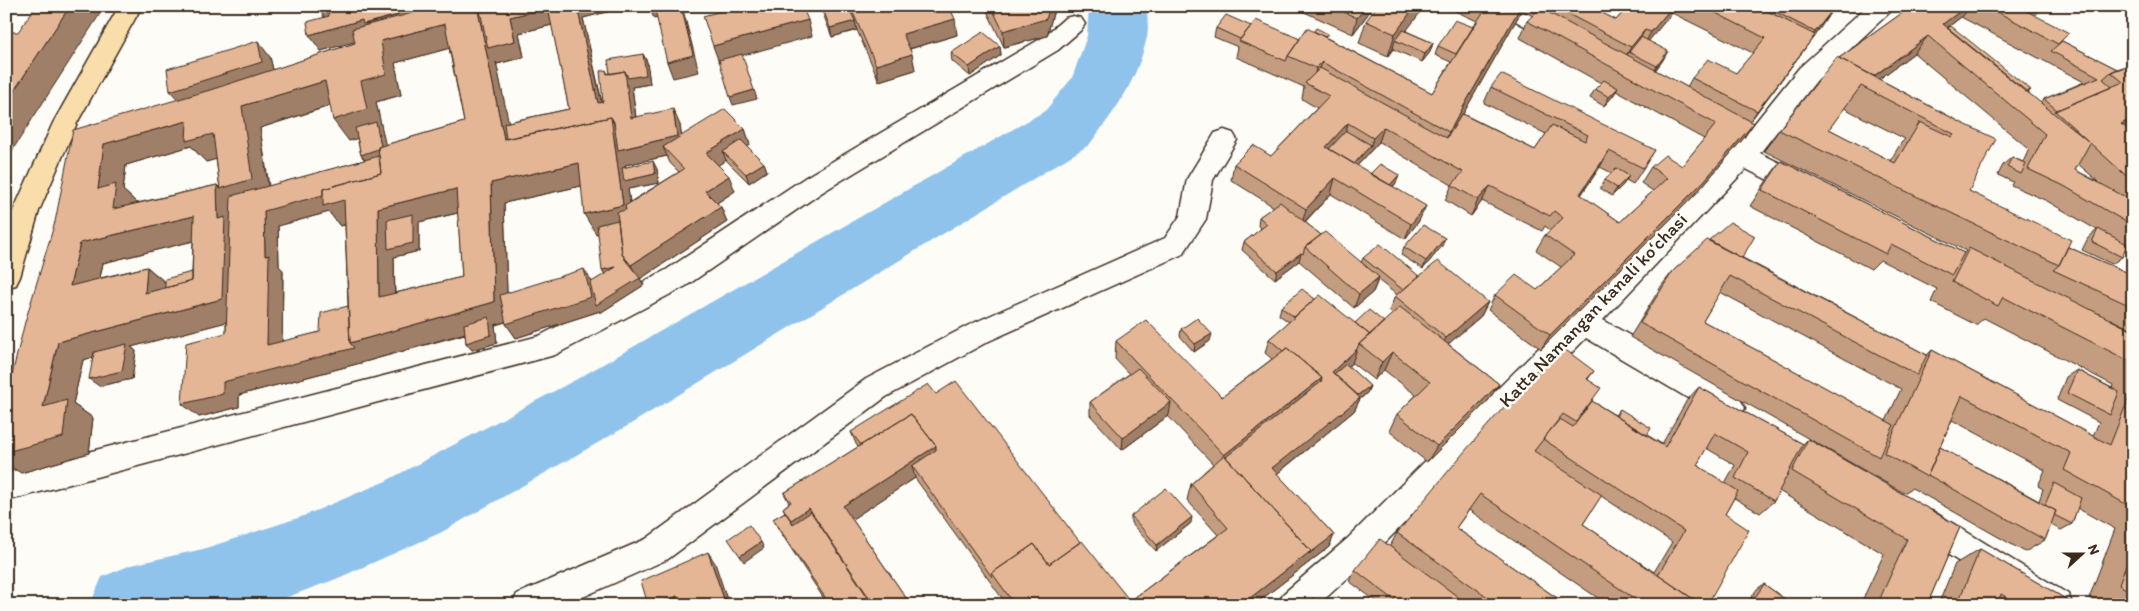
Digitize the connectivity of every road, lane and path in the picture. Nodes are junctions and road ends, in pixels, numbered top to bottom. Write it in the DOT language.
graph roads {
  1 [pos="131,6"];
  2 [pos="1507,6"];
  3 [pos="1882,6"];
  4 [pos="1073,24"];
  5 [pos="1584,47"];
  6 [pos="1224,140"];
  7 [pos="1746,141"];
  8 [pos="79,146"];
  9 [pos="51,154"];
  10 [pos="1830,199"];
  11 [pos="13,229"];
  12 [pos="6,277"];
  13 [pos="1583,322"];
  14 [pos="1753,422"];
  15 [pos="6,488"];
  16 [pos="1897,506"];
  17 [pos="528,605"];
  18 [pos="1294,605"];
  19 [pos="2056,605"];
  1 -- 9 [label="main road"];
  2 -- 5 [label="street"];
  3 -- 7 [label="street, Katta Namangan kanali koʻchasi"];
  4 -- 15 [label="street"];
  6 -- 17 [label="street"];
  7 -- 10 [label="street"];
  7 -- 13 [label="street, Katta Namangan kanali koʻchasi"];
  8 -- 9 [label="street"];
  9 -- 11 [label="main road"];
  11 -- 12 [label="main road"];
  13 -- 14 [label="street"];
  13 -- 18 [label="street, Katta Namangan kanali koʻchasi"];
  16 -- 19 [label="street"];
}
